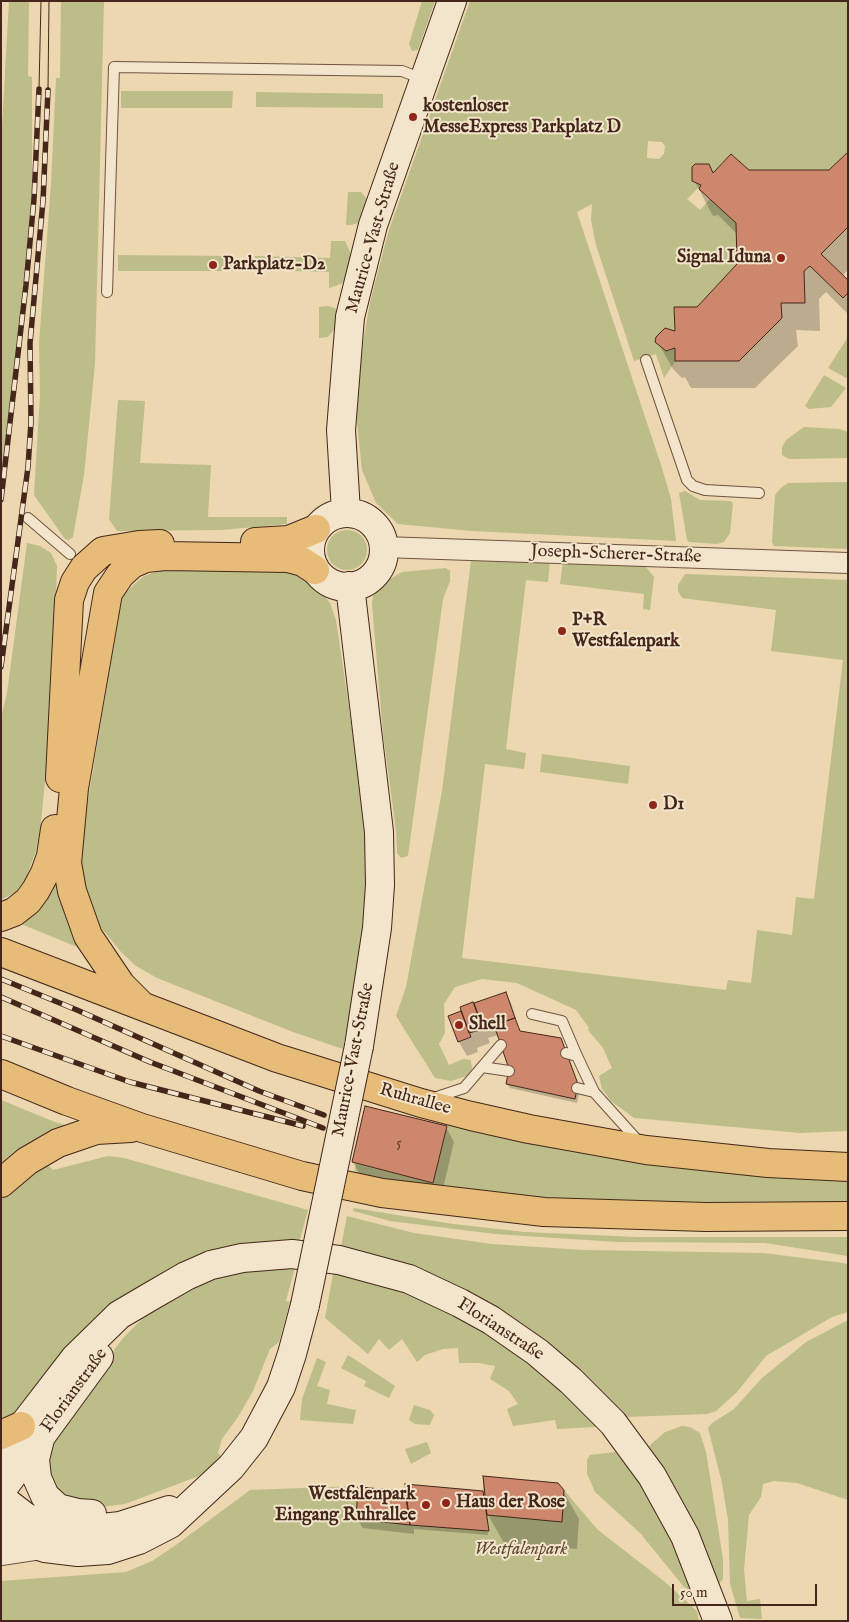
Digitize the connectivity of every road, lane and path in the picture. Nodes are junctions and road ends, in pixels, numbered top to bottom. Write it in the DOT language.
graph roads {
  1 [pos="452,1"];
  2 [pos="424,80"];
  3 [pos="108,292"];
  4 [pos="646,360"];
  5 [pos="759,493"];
  6 [pos="346,512"];
  7 [pos="28,518"];
  8 [pos="316,529"];
  9 [pos="383,547"];
  10 [pos="70,554"];
  11 [pos="848,563"];
  12 [pos="315,570"];
  13 [pos="350,586"];
  14 [pos="1,917"];
  15 [pos="1,952"];
  16 [pos="146,1009"];
  17 [pos="532,1014"];
  18 [pos="501,1045"];
  19 [pos="566,1053"];
  20 [pos="577,1056"];
  21 [pos="482,1068"];
  22 [pos="508,1071"];
  23 [pos="1,1074"];
  24 [pos="577,1088"];
  25 [pos="594,1092"];
  26 [pos="421,1103"];
  27 [pos="142,1128"];
  28 [pos="646,1150"];
  29 [pos="843,1165"];
  30 [pos="1,1182"];
  31 [pos="848,1216"];
  32 [pos="21,1433"];
  33 [pos="1,1454"];
  34 [pos="1,1491"];
  35 [pos="1,1498"];
  36 [pos="197,1498"];
  37 [pos="156,1515"];
  38 [pos="1,1528"];
  39 [pos="45,1548"];
  40 [pos="1,1555"];
  41 [pos="718,1621"];
  1 -- 2 [label="main road, Maurice-Vast-Straße"];
  2 -- 3 [label="lane"];
  2 -- 6 [label="main road, Maurice-Vast-Straße"];
  4 -- 5 [label="lane"];
  6 -- 8 [label="main road"];
  6 -- 9 [label="main road"];
  7 -- 10 [label="lane"];
  8 -- 12 [label="main road"];
  8 -- 14 [label="highway"];
  9 -- 11 [label="street, Joseph-Scherer-Straße"];
  9 -- 13 [label="main road"];
  12 -- 13 [label="main road"];
  12 -- 16 [label="highway"];
  13 -- 36 [label="main road, Maurice-Vast-Straße, bridge"];
  15 -- 16 [label="highway, Ruhrallee"];
  16 -- 26 [label="highway, Ruhrallee"];
  17 -- 20 [label="lane"];
  18 -- 21 [label="lane"];
  19 -- 20 [label="lane"];
  20 -- 25 [label="lane"];
  21 -- 22 [label="lane"];
  21 -- 26 [label="lane"];
  23 -- 27 [label="highway"];
  24 -- 25 [label="lane"];
  25 -- 28 [label="lane"];
  26 -- 28 [label="highway, Ruhrallee"];
  27 -- 30 [label="highway"];
  27 -- 31 [label="highway"];
  28 -- 29 [label="highway, Ruhrallee"];
  32 -- 33 [label="main road, Florianstraße"];
  32 -- 34 [label="main road, Florianstraße"];
  32 -- 37 [label="main road"];
  32 -- 41 [label="main road, Florianstraße"];
  35 -- 37 [label="main road, Maurice-Vast-Straße"];
  36 -- 37 [label="main road, Maurice-Vast-Straße"];
  36 -- 39 [label="main road, Maurice-Vast-Straße"];
  38 -- 39 [label="main road, Maurice-Vast-Straße"];
  39 -- 40 [label="street"];
}
